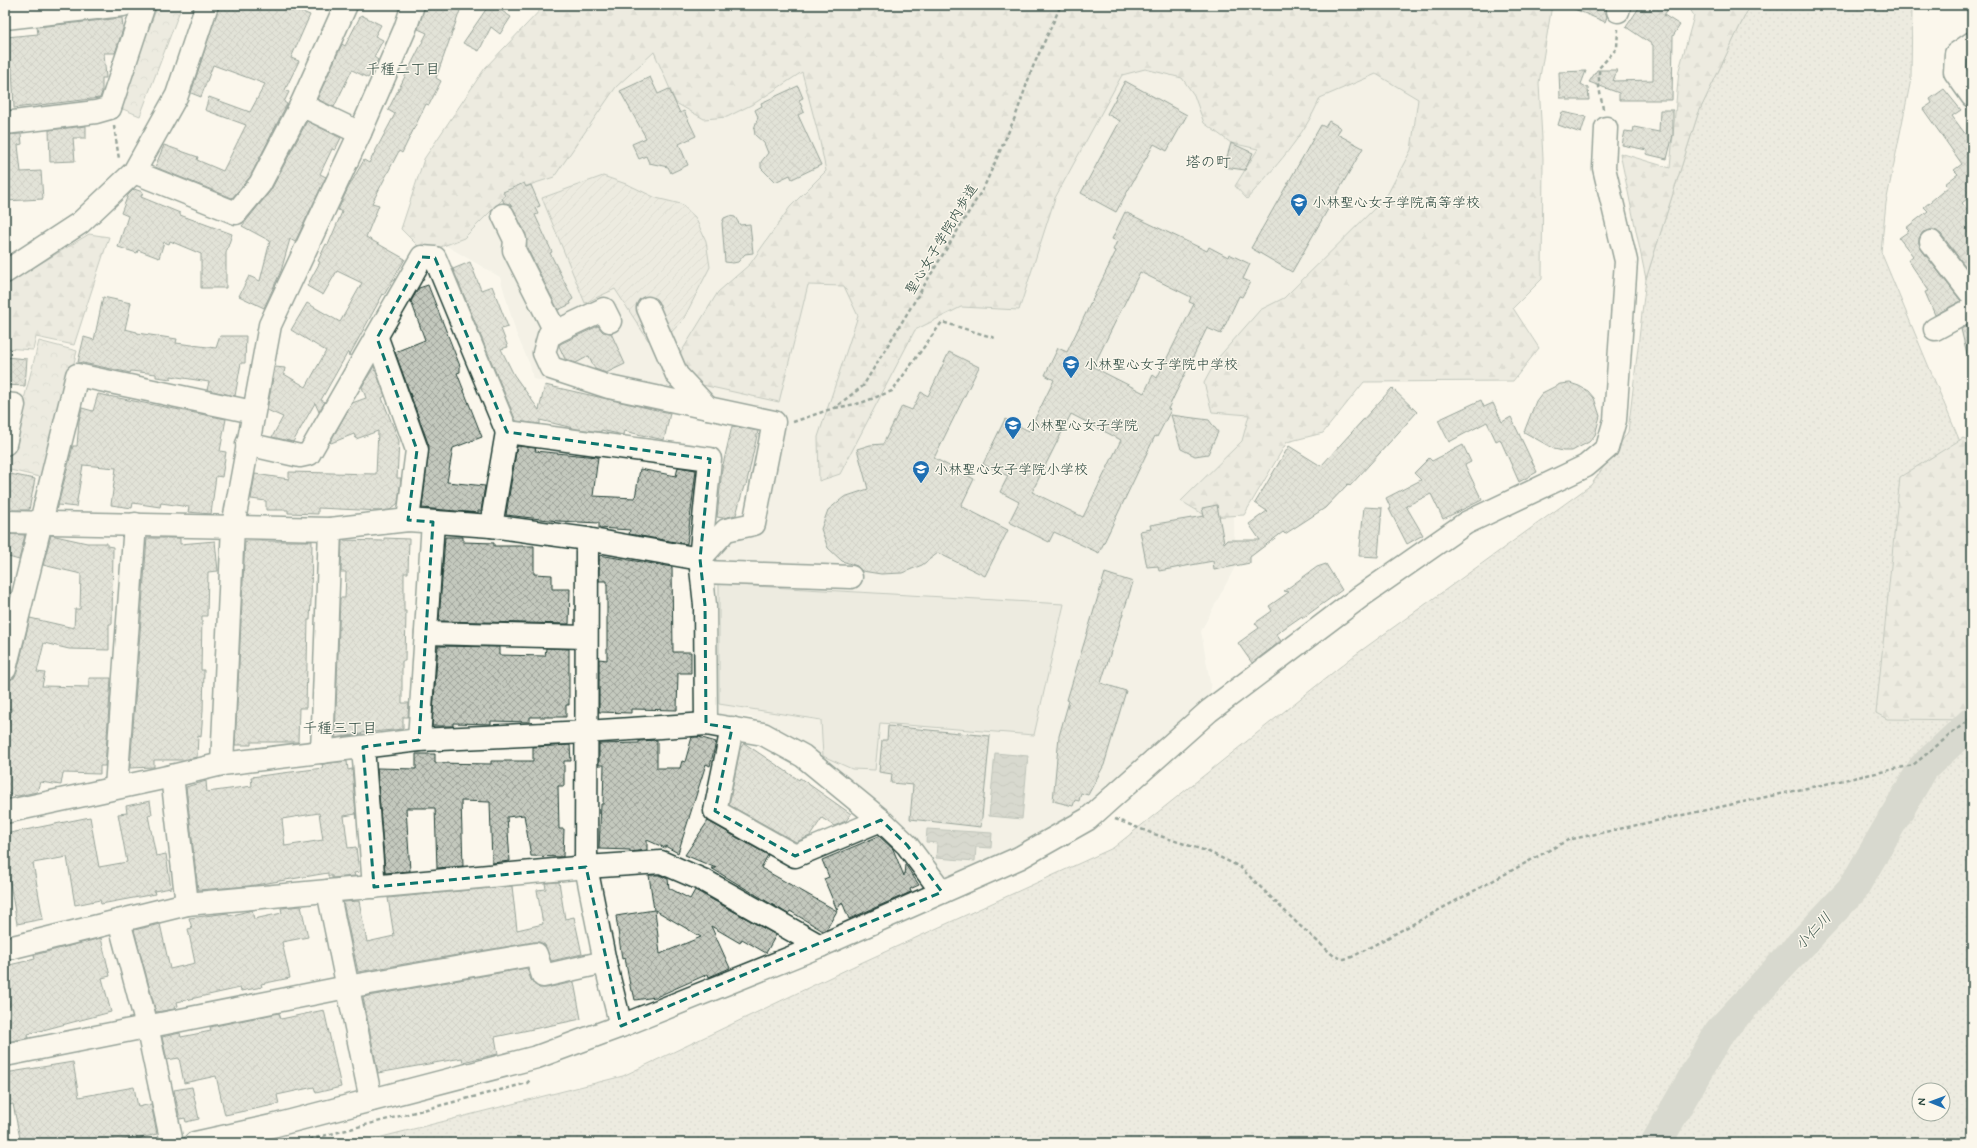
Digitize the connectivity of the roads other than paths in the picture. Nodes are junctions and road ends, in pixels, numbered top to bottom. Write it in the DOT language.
graph roads {
  1 [pos="123,5"];
  2 [pos="144,5"];
  3 [pos="207,5"];
  4 [pos="346,5"];
  5 [pos="413,5"];
  6 [pos="5,18"];
  7 [pos="1972,43"];
  8 [pos="1972,96"];
  9 [pos="301,105"];
  10 [pos="5,123"];
  11 [pos="1606,128"];
  12 [pos="360,133"];
  13 [pos="129,178"];
  14 [pos="503,215"];
  15 [pos="1931,242"];
  16 [pos="5,272"];
  17 [pos="1972,295"];
  18 [pos="648,308"];
  19 [pos="1972,309"];
  20 [pos="610,321"];
  21 [pos="1935,330"];
  22 [pos="554,333"];
  23 [pos="377,338"];
  24 [pos="5,404"];
  25 [pos="708,408"];
  26 [pos="253,412"];
  27 [pos="507,432"];
  28 [pos="5,444"];
  29 [pos="247,444"];
  30 [pos="408,520"];
  31 [pos="5,522"];
  32 [pos="40,522"];
  33 [pos="433,522"];
  34 [pos="134,524"];
  35 [pos="233,526"];
  36 [pos="491,526"];
  37 [pos="330,529"];
  38 [pos="587,539"];
  39 [pos="702,565"];
  40 [pos="851,578"];
  41 [pos="426,633"];
  42 [pos="586,637"];
  43 [pos="5,669"];
  44 [pos="706,724"];
  45 [pos="732,728"];
  46 [pos="586,732"];
  47 [pos="419,740"];
  48 [pos="363,747"];
  49 [pos="322,752"];
  50 [pos="222,764"];
  51 [pos="172,776"];
  52 [pos="116,787"];
  53 [pos="5,812"];
  54 [pos="881,820"];
  55 [pos="586,868"];
  56 [pos="374,887"];
  57 [pos="328,892"];
  58 [pos="942,892"];
  59 [pos="187,904"];
  60 [pos="119,921"];
  61 [pos="820,946"];
  62 [pos="5,949"];
  63 [pos="605,962"];
  64 [pos="347,987"];
  65 [pos="147,1026"];
  66 [pos="621,1026"];
  67 [pos="5,1055"];
  68 [pos="371,1100"];
  69 [pos="172,1143"];
  70 [pos="195,1143"];
  1 -- 6 [label="street"];
  2 -- 10 [label="street"];
  3 -- 13 [label="street"];
  4 -- 9 [label="street"];
  5 -- 12 [label="street"];
  7 -- 8 [label="street"];
  9 -- 12 [label="street"];
  9 -- 13 [label="street"];
  11 -- 58 [label="street"];
  12 -- 26 [label="street"];
  13 -- 16 [label="street"];
  14 -- 22 [label="street"];
  15 -- 17 [label="street"];
  18 -- 25 [label="street"];
  19 -- 21 [label="street"];
  20 -- 22 [label="street"];
  22 -- 25 [label="street"];
  23 -- 27 [label="street"];
  23 -- 29 [label="street"];
  23 -- 30 [label="street"];
  24 -- 28 [label="street"];
  25 -- 39 [label="street"];
  26 -- 29 [label="street"];
  26 -- 32 [label="street"];
  27 -- 36 [label="street"];
  27 -- 39 [label="street"];
  29 -- 35 [label="street"];
  30 -- 33 [label="street"];
  30 -- 37 [label="street"];
  31 -- 32 [label="street"];
  32 -- 34 [label="street"];
  32 -- 43 [label="street"];
  33 -- 36 [label="street"];
  33 -- 41 [label="street"];
  34 -- 35 [label="street"];
  34 -- 52 [label="street"];
  35 -- 37 [label="street"];
  35 -- 50 [label="street"];
  36 -- 38 [label="street"];
  37 -- 49 [label="street"];
  38 -- 39 [label="street"];
  38 -- 42 [label="street"];
  39 -- 40 [label="street"];
  39 -- 44 [label="street"];
  41 -- 42 [label="street"];
  41 -- 47 [label="street"];
  42 -- 46 [label="street"];
  44 -- 45 [label="street"];
  44 -- 46 [label="street"];
  45 -- 54 [label="street"];
  45 -- 54 [label="street"];
  46 -- 47 [label="street"];
  46 -- 55 [label="street"];
  47 -- 48 [label="street"];
  48 -- 49 [label="street"];
  48 -- 56 [label="street"];
  49 -- 50 [label="street"];
  50 -- 51 [label="street"];
  51 -- 52 [label="street"];
  51 -- 59 [label="street"];
  52 -- 53 [label="street"];
  54 -- 58 [label="street"];
  55 -- 56 [label="street"];
  55 -- 61 [label="street"];
  55 -- 63 [label="street"];
  56 -- 57 [label="street"];
  57 -- 59 [label="street"];
  57 -- 64 [label="street"];
  58 -- 61 [label="street"];
  59 -- 60 [label="street"];
  60 -- 62 [label="street"];
  60 -- 65 [label="street"];
  61 -- 66 [label="street"];
  63 -- 64 [label="street"];
  63 -- 66 [label="street"];
  64 -- 65 [label="street"];
  64 -- 68 [label="street"];
  65 -- 67 [label="street"];
  65 -- 69 [label="street"];
  66 -- 68 [label="street"];
  68 -- 70 [label="street"];
}
